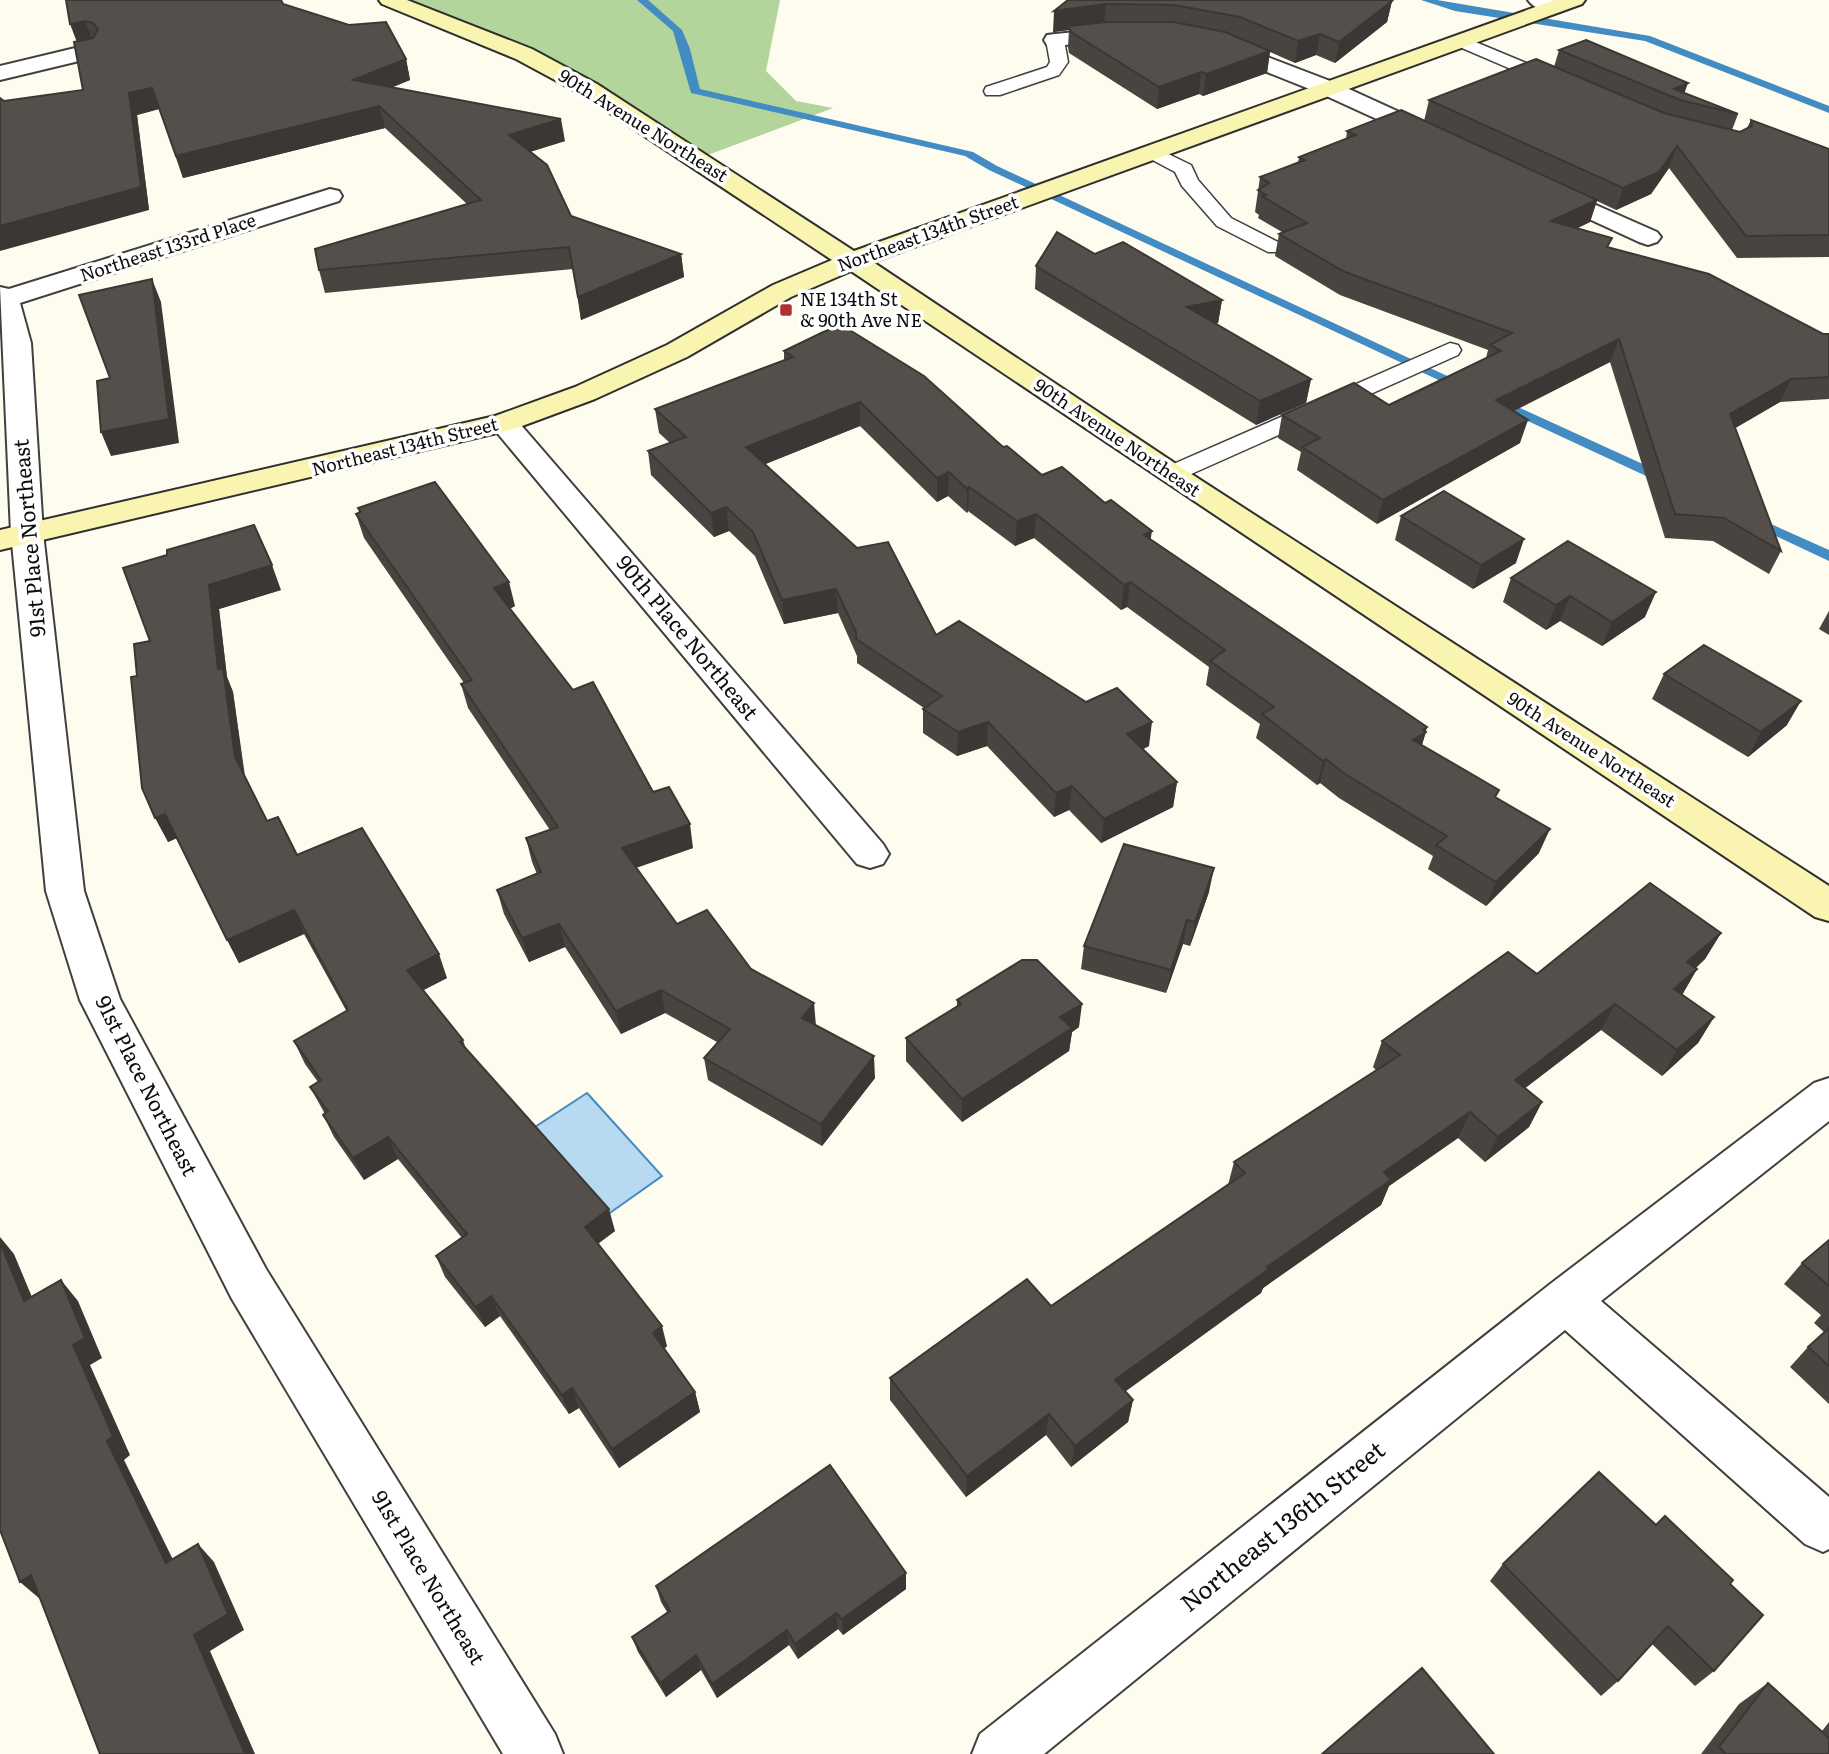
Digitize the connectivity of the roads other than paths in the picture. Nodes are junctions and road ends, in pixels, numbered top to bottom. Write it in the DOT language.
graph roads {
  1 [pos="389,0"];
  2 [pos="1553,5"];
  3 [pos="1145,35"];
  4 [pos="1055,40"];
  5 [pos="1195,40"];
  6 [pos="1461,41"];
  7 [pos="92,51"];
  8 [pos="0,73"];
  9 [pos="1330,89"];
  10 [pos="993,91"];
  11 [pos="1578,92"];
  12 [pos="1452,146"];
  13 [pos="1154,153"];
  14 [pos="1525,180"];
  15 [pos="330,196"];
  16 [pos="1648,237"];
  17 [pos="1275,248"];
  18 [pos="851,261"];
  19 [pos="3,297"];
  20 [pos="1450,349"];
  21 [pos="504,423"];
  22 [pos="1171,474"];
  23 [pos="13,536"];
  24 [pos="870,854"];
  25 [pos="1829,906"];
  26 [pos="1829,1096"];
  27 [pos="1566,1300"];
  28 [pos="1823,1526"];
  29 [pos="535,1754"];
  30 [pos="1000,1754"];
  1 -- 18 [label="street, 90th Avenue Northeast"];
  2 -- 6 [label="street, Northeast 134th Street"];
  3 -- 4 [label="street"];
  4 -- 10 [label="lane"];
  5 -- 9 [label="street"];
  6 -- 9 [label="street, Northeast 134th Street"];
  6 -- 11 [label="lane"];
  7 -- 8 [label="street"];
  9 -- 12 [label="street"];
  9 -- 13 [label="street, Northeast 134th Street"];
  13 -- 17 [label="lane"];
  13 -- 18 [label="street, Northeast 134th Street"];
  14 -- 16 [label="street"];
  15 -- 19 [label="street, Northeast 133rd Place"];
  18 -- 21 [label="street, Northeast 134th Street"];
  18 -- 22 [label="street, 90th Avenue Northeast"];
  19 -- 23 [label="street, 91st Place Northeast"];
  20 -- 22 [label="lane"];
  21 -- 23 [label="street, Northeast 134th Street"];
  21 -- 24 [label="street, 90th Place Northeast"];
  22 -- 25 [label="street, 90th Avenue Northeast"];
  23 -- 29 [label="street, 91st Place Northeast"];
  26 -- 27 [label="street, Northeast 136th Street"];
  27 -- 28 [label="street"];
  27 -- 30 [label="street, Northeast 136th Street"];
}
